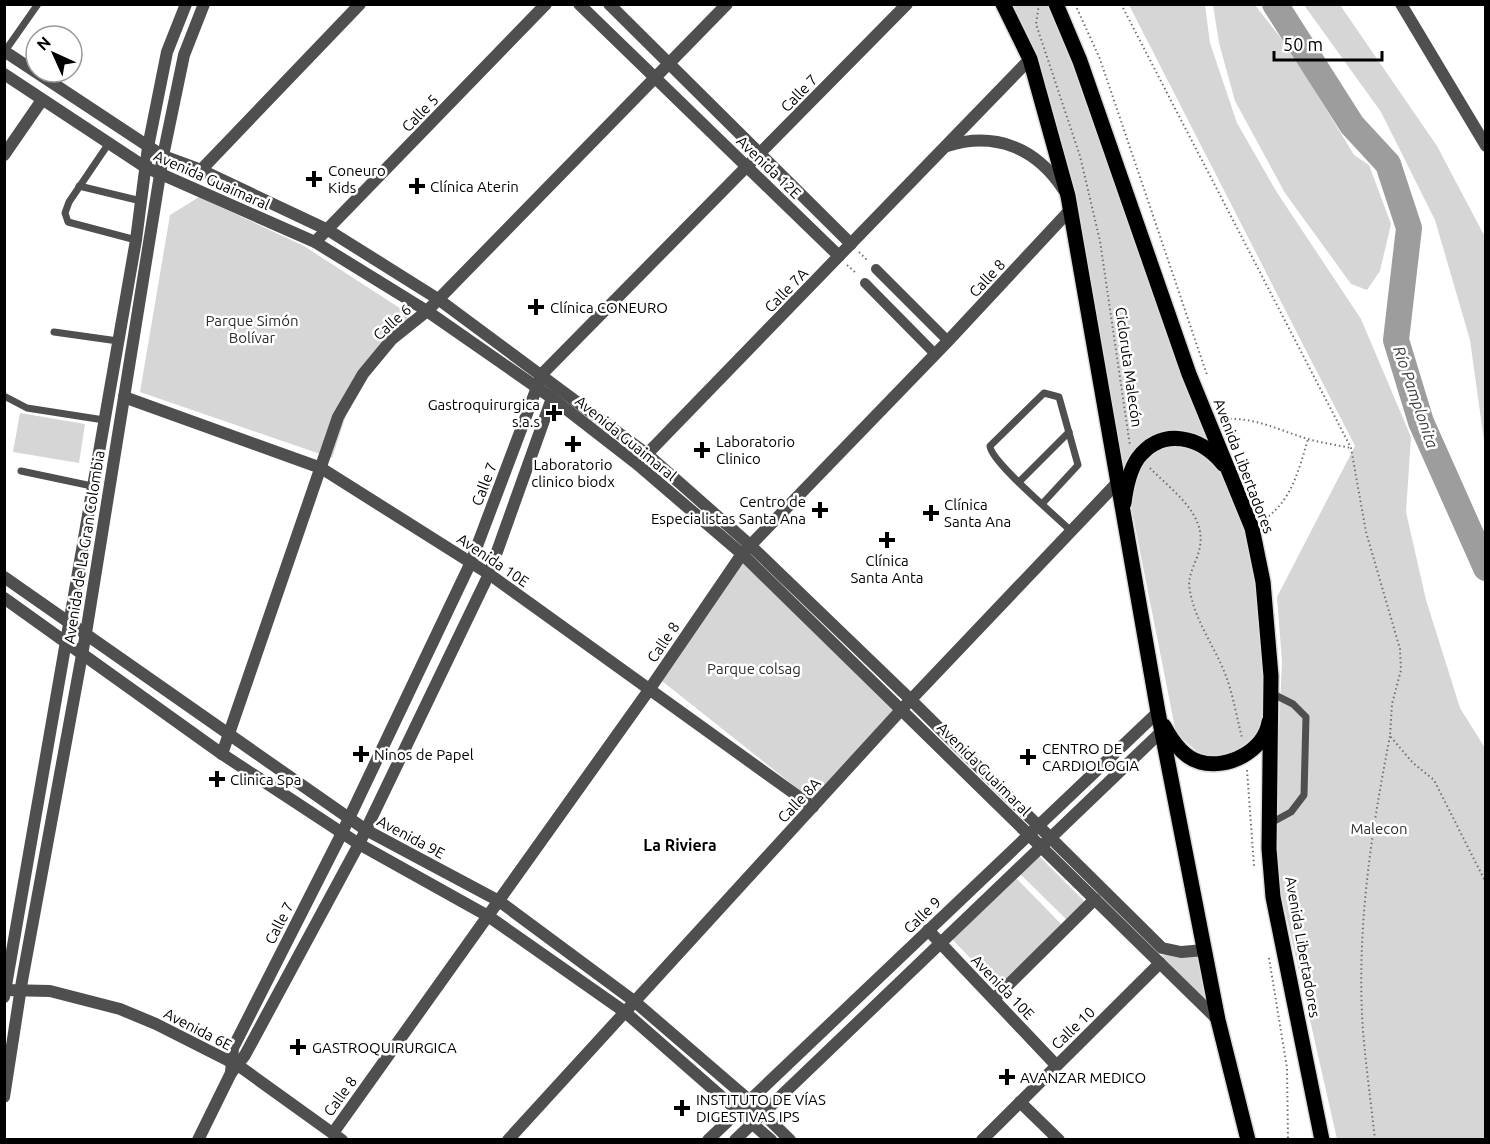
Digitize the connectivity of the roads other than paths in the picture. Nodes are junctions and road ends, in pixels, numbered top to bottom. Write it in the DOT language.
graph roads {
  1 [pos="38,4"];
  2 [pos="186,4"];
  3 [pos="204,4"];
  4 [pos="360,4"];
  5 [pos="546,4"];
  6 [pos="579,4"];
  7 [pos="609,4"];
  8 [pos="727,4"];
  9 [pos="908,4"];
  10 [pos="1003,4"];
  11 [pos="1056,4"];
  12 [pos="1401,4"];
  13 [pos="5,51"];
  14 [pos="1030,59"];
  15 [pos="669,62"];
  16 [pos="4,74"];
  17 [pos="656,76"];
  18 [pos="42,99"];
  19 [pos="109,142"];
  20 [pos="946,146"];
  21 [pos="1485,146"];
  22 [pos="148,147"];
  23 [pos="760,154"];
  24 [pos="4,155"];
  25 [pos="163,156"];
  26 [pos="145,167"];
  27 [pos="747,168"];
  28 [pos="201,170"];
  29 [pos="160,175"];
  30 [pos="80,186"];
  31 [pos="141,201"];
  32 [pos="1069,203"];
  33 [pos="327,230"];
  34 [pos="136,240"];
  35 [pos="315,242"];
  36 [pos="851,243"];
  37 [pos="839,256"];
  38 [pos="876,269"];
  39 [pos="865,283"];
  40 [pos="438,299"];
  41 [pos="426,311"];
  42 [pos="54,332"];
  43 [pos="118,341"];
  44 [pos="948,341"];
  45 [pos="935,354"];
  46 [pos="542,374"];
  47 [pos="537,386"];
  48 [pos="4,396"];
  49 [pos="124,397"];
  50 [pos="552,398"];
  51 [pos="104,420"];
  52 [pos="1069,432"];
  53 [pos="647,454"];
  54 [pos="321,468"];
  55 [pos="21,471"];
  56 [pos="1228,471"];
  57 [pos="1019,482"];
  58 [pos="1116,484"];
  59 [pos="92,486"];
  60 [pos="1042,504"];
  61 [pos="1122,515"];
  62 [pos="1071,531"];
  63 [pos="746,549"];
  64 [pos="471,562"];
  65 [pos="489,574"];
  66 [pos="4,577"];
  67 [pos="4,598"];
  68 [pos="70,622"];
  69 [pos="86,633"];
  70 [pos="67,640"];
  71 [pos="82,651"];
  72 [pos="649,690"];
  73 [pos="1272,701"];
  74 [pos="907,704"];
  75 [pos="1160,721"];
  76 [pos="230,735"];
  77 [pos="222,754"];
  78 [pos="813,807"];
  79 [pos="349,818"];
  80 [pos="1270,823"];
  81 [pos="366,830"];
  82 [pos="1034,830"];
  83 [pos="342,833"];
  84 [pos="1046,842"];
  85 [pos="359,844"];
  86 [pos="1095,899"];
  87 [pos="499,901"];
  88 [pos="488,916"];
  89 [pos="928,930"];
  90 [pos="940,944"];
  91 [pos="1205,950"];
  92 [pos="1160,963"];
  93 [pos="5,986"];
  94 [pos="21,989"];
  95 [pos="994,999"];
  96 [pos="634,1001"];
  97 [pos="625,1012"];
  98 [pos="1218,1020"];
  99 [pos="1056,1065"];
  100 [pos="233,1067"];
  101 [pos="4,1097"];
  102 [pos="749,1100"];
  103 [pos="1020,1102"];
  104 [pos="740,1110"];
  105 [pos="758,1118"];
  106 [pos="337,1136"];
  107 [pos="198,1140"];
  108 [pos="508,1140"];
  109 [pos="708,1140"];
  110 [pos="735,1140"];
  111 [pos="771,1140"];
  112 [pos="790,1140"];
  113 [pos="982,1140"];
  114 [pos="1059,1140"];
  115 [pos="1248,1140"];
  116 [pos="1322,1140"];
  1 -- 13 [label="lane"];
  2 -- 22 [label="street, Avenida de La Gran Colombia"];
  3 -- 25 [label="street, Avenida de La Gran Colombia"];
  4 -- 28 [label="street"];
  5 -- 33 [label="street, Calle 5"];
  6 -- 17 [label="street, Avenida 12E"];
  7 -- 15 [label="street, Avenida 12E"];
  8 -- 15 [label="street, Calle 6"];
  9 -- 23 [label="street, Calle 7"];
  10 -- 14 [label="main road"];
  11 -- 56 [label="main road, Avenida Libertadores"];
  12 -- 21 [label="street"];
  13 -- 22 [label="street, Avenida Guaimaral"];
  14 -- 20 [label="street, Calle 7A"];
  14 -- 32 [label="main road"];
  15 -- 17 [label="street, Calle 6"];
  15 -- 23 [label="street, Avenida 12E"];
  16 -- 18 [label="street, Avenida Guaimaral"];
  17 -- 27 [label="street, Avenida 12E"];
  17 -- 40 [label="street, Calle 6"];
  18 -- 19 [label="street, Avenida Guaimaral"];
  18 -- 24 [label="street"];
  19 -- 26 [label="street, Avenida Guaimaral"];
  19 -- 30 [label="lane"];
  20 -- 32 [label="street"];
  20 -- 36 [label="street, Calle 7A"];
  22 -- 25 [label="street, Avenida Guaimaral"];
  22 -- 26 [label="street, Avenida de La Gran Colombia"];
  23 -- 27 [label="street, Calle 7"];
  23 -- 36 [label="street, Avenida 12E"];
  25 -- 28 [label="street, Avenida Guaimaral"];
  25 -- 29 [label="street, Avenida de La Gran Colombia"];
  26 -- 29 [label="street, Avenida Guaimaral"];
  26 -- 31 [label="street, Avenida de La Gran Colombia"];
  27 -- 37 [label="street, Avenida 12E"];
  27 -- 46 [label="street, Calle 7"];
  28 -- 33 [label="street, Avenida Guaimaral"];
  29 -- 35 [label="street, Avenida Guaimaral"];
  29 -- 49 [label="street, Avenida de La Gran Colombia"];
  30 -- 31 [label="lane"];
  30 -- 34 [label="lane"];
  31 -- 34 [label="street, Avenida de La Gran Colombia"];
  32 -- 44 [label="street, Calle 8"];
  32 -- 58 [label="main road"];
  33 -- 35 [label="street, Calle 5"];
  33 -- 40 [label="street, Avenida Guaimaral"];
  34 -- 43 [label="street, Avenida de La Gran Colombia"];
  35 -- 41 [label="street, Avenida Guaimaral"];
  36 -- 37 [label="street, Calle 7A"];
  37 -- 53 [label="street, Calle 7A"];
  38 -- 44 [label="street"];
  39 -- 45 [label="street"];
  40 -- 41 [label="street, Calle 6"];
  40 -- 46 [label="street, Avenida Guaimaral"];
  41 -- 47 [label="street, Avenida Guaimaral"];
  41 -- 54 [label="street, Calle 6"];
  42 -- 43 [label="lane"];
  43 -- 51 [label="street, Avenida de La Gran Colombia"];
  44 -- 45 [label="street, Calle 8"];
  45 -- 63 [label="street, Calle 8"];
  46 -- 47 [label="street, Calle 7"];
  46 -- 53 [label="street, Avenida Guaimaral"];
  47 -- 50 [label="street, Avenida Guaimaral"];
  47 -- 64 [label="street, Calle 7"];
  48 -- 51 [label="lane"];
  49 -- 54 [label="street, Avenida 10E"];
  49 -- 69 [label="street, Avenida de La Gran Colombia"];
  50 -- 63 [label="street, Avenida Guaimaral"];
  50 -- 65 [label="street, Calle 7"];
  51 -- 59 [label="street, Avenida de La Gran Colombia"];
  52 -- 57 [label="lane"];
  52 -- 57 [label="lane"];
  52 -- 60 [label="lane"];
  53 -- 63 [label="street, Avenida Guaimaral"];
  54 -- 64 [label="street, Avenida 10E"];
  54 -- 76 [label="street, Calle 6"];
  55 -- 59 [label="lane"];
  56 -- 61 [label="main road"];
  56 -- 73 [label="main road, Avenida Libertadores"];
  57 -- 60 [label="lane"];
  58 -- 61 [label="main road"];
  58 -- 62 [label="street, Calle 8A"];
  59 -- 68 [label="street, Avenida de La Gran Colombia"];
  60 -- 62 [label="lane"];
  61 -- 75 [label="main road"];
  62 -- 74 [label="street, Calle 8A"];
  63 -- 72 [label="street, Calle 8"];
  63 -- 74 [label="street, Avenida Guaimaral"];
  64 -- 65 [label="street, Avenida 10E"];
  64 -- 79 [label="street, Calle 7"];
  65 -- 72 [label="street, Avenida 10E"];
  65 -- 81 [label="street, Calle 7"];
  66 -- 68 [label="street, Avenida 9E"];
  67 -- 70 [label="street, Avenida 9E"];
  68 -- 69 [label="street, Avenida 9E"];
  68 -- 70 [label="street, Avenida de La Gran Colombia"];
  69 -- 71 [label="street, Avenida de La Gran Colombia"];
  69 -- 76 [label="street, Avenida 9E"];
  70 -- 71 [label="street, Avenida 9E"];
  70 -- 93 [label="street, Avenida de La Gran Colombia"];
  71 -- 77 [label="street, Avenida 9E"];
  71 -- 94 [label="street, Avenida de La Gran Colombia"];
  72 -- 78 [label="street, Avenida 10E"];
  72 -- 87 [label="street, Calle 8"];
  73 -- 75 [label="main road"];
  73 -- 80 [label="main road, Avenida Libertadores"];
  73 -- 80 [label="lane"];
  74 -- 78 [label="street, Calle 8A"];
  74 -- 82 [label="street, Avenida Guaimaral"];
  75 -- 82 [label="street, Calle 9"];
  75 -- 84 [label="street"];
  75 -- 91 [label="main road"];
  76 -- 77 [label="street, Calle 6"];
  76 -- 79 [label="street, Avenida 9E"];
  77 -- 83 [label="street, Avenida 9E"];
  78 -- 96 [label="street, Calle 8A"];
  79 -- 81 [label="street, Avenida 9E"];
  79 -- 83 [label="street, Calle 7"];
  80 -- 116 [label="main road, Avenida Libertadores"];
  81 -- 85 [label="street, Calle 7"];
  81 -- 87 [label="street, Avenida 9E"];
  82 -- 84 [label="street, Avenida Guaimaral"];
  82 -- 89 [label="street, Calle 9"];
  83 -- 85 [label="street, Avenida 9E"];
  83 -- 100 [label="street, Calle 7"];
  84 -- 86 [label="street, Avenida Guaimaral"];
  84 -- 90 [label="street"];
  84 -- 91 [label="street, Avenida Guaimaral"];
  85 -- 88 [label="street, Avenida 9E"];
  85 -- 100 [label="street, Calle 7"];
  86 -- 92 [label="street, Avenida Guaimaral"];
  86 -- 95 [label="street"];
  87 -- 88 [label="street, Calle 8"];
  87 -- 96 [label="street, Avenida 9E"];
  88 -- 97 [label="street, Avenida 9E"];
  88 -- 106 [label="street, Calle 8"];
  89 -- 90 [label="street, Avenida 10E"];
  89 -- 102 [label="street, Calle 9"];
  90 -- 95 [label="street, Avenida 10E"];
  90 -- 105 [label="street"];
  91 -- 98 [label="main road"];
  92 -- 98 [label="street, Avenida Guaimaral"];
  92 -- 99 [label="street, Calle 10"];
  93 -- 94 [label="street, Avenida 6E"];
  94 -- 100 [label="street, Avenida 6E"];
  94 -- 101 [label="street, Avenida de La Gran Colombia"];
  95 -- 99 [label="street, Avenida 10E"];
  96 -- 97 [label="street, Calle 8A"];
  96 -- 102 [label="street, Avenida 9E"];
  97 -- 104 [label="street, Avenida 9E"];
  97 -- 108 [label="street, Calle 8A"];
  98 -- 115 [label="main road"];
  99 -- 103 [label="street, Calle 10"];
  100 -- 106 [label="street, Avenida 6E"];
  100 -- 107 [label="street, Calle 7"];
  102 -- 104 [label="street, Calle 9"];
  102 -- 105 [label="street, Avenida 9E"];
  103 -- 113 [label="street, Calle 10"];
  103 -- 114 [label="street"];
  104 -- 105 [label="street, Avenida 9E"];
  104 -- 109 [label="street, Calle 9"];
  105 -- 110 [label="street"];
  105 -- 111 [label="street, Avenida 9E"];
  105 -- 112 [label="street, Avenida 9E"];
}
